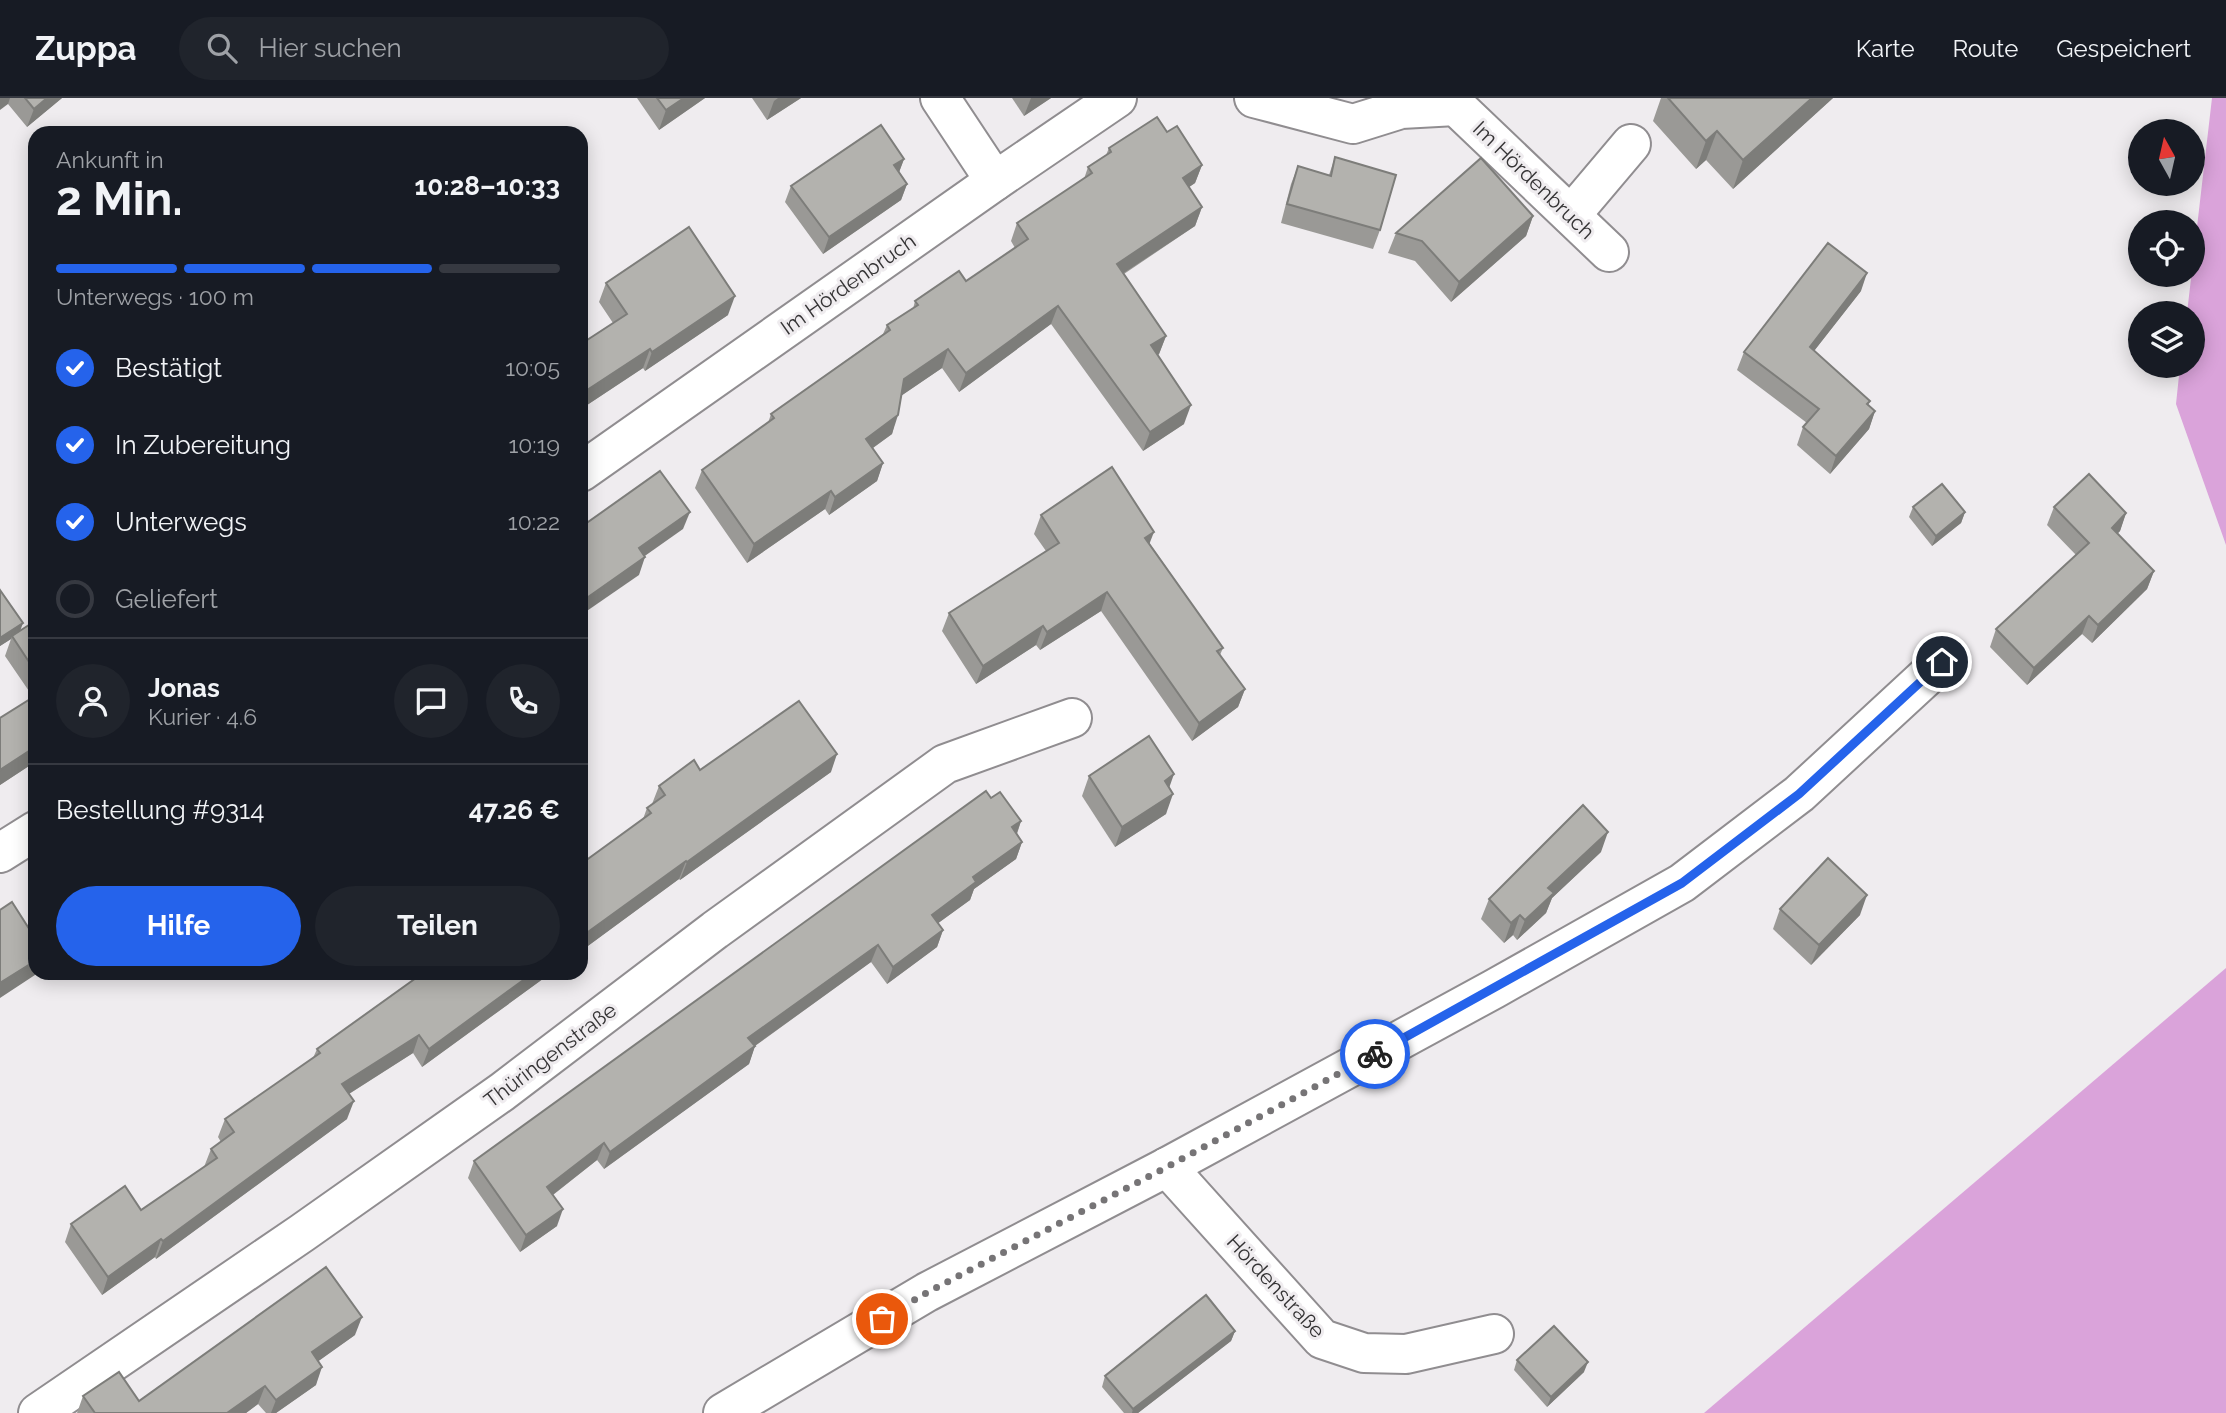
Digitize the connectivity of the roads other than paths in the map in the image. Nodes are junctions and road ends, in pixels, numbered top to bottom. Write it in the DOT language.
graph roads {
  1 [pos="940,98"];
  2 [pos="1117,98"];
  3 [pos="1254,98"];
  4 [pos="1631,145"];
  5 [pos="995,181"];
  6 [pos="1571,215"];
  7 [pos="1609,252"];
  8 [pos="588,467"];
  9 [pos="1942,662"];
  10 [pos="1072,718"];
  11 [pos="28,835"];
  12 [pos="0,853"];
  13 [pos="1167,1167"];
  14 [pos="1494,1334"];
  15 [pos="38,1413"];
  16 [pos="723,1413"];
  1 -- 5 [label="street"];
  2 -- 5 [label="street, Im Hördenbruch"];
  3 -- 6 [label="street, Im Hördenbruch"];
  4 -- 6 [label="street"];
  5 -- 8 [label="street, Im Hördenbruch"];
  6 -- 7 [label="street, Im Hördenbruch"];
  9 -- 13 [label="street"];
  10 -- 15 [label="street, Thüringenstraße"];
  11 -- 12 [label="street"];
  13 -- 14 [label="street, Hördenstraße"];
  13 -- 16 [label="street"];
}
